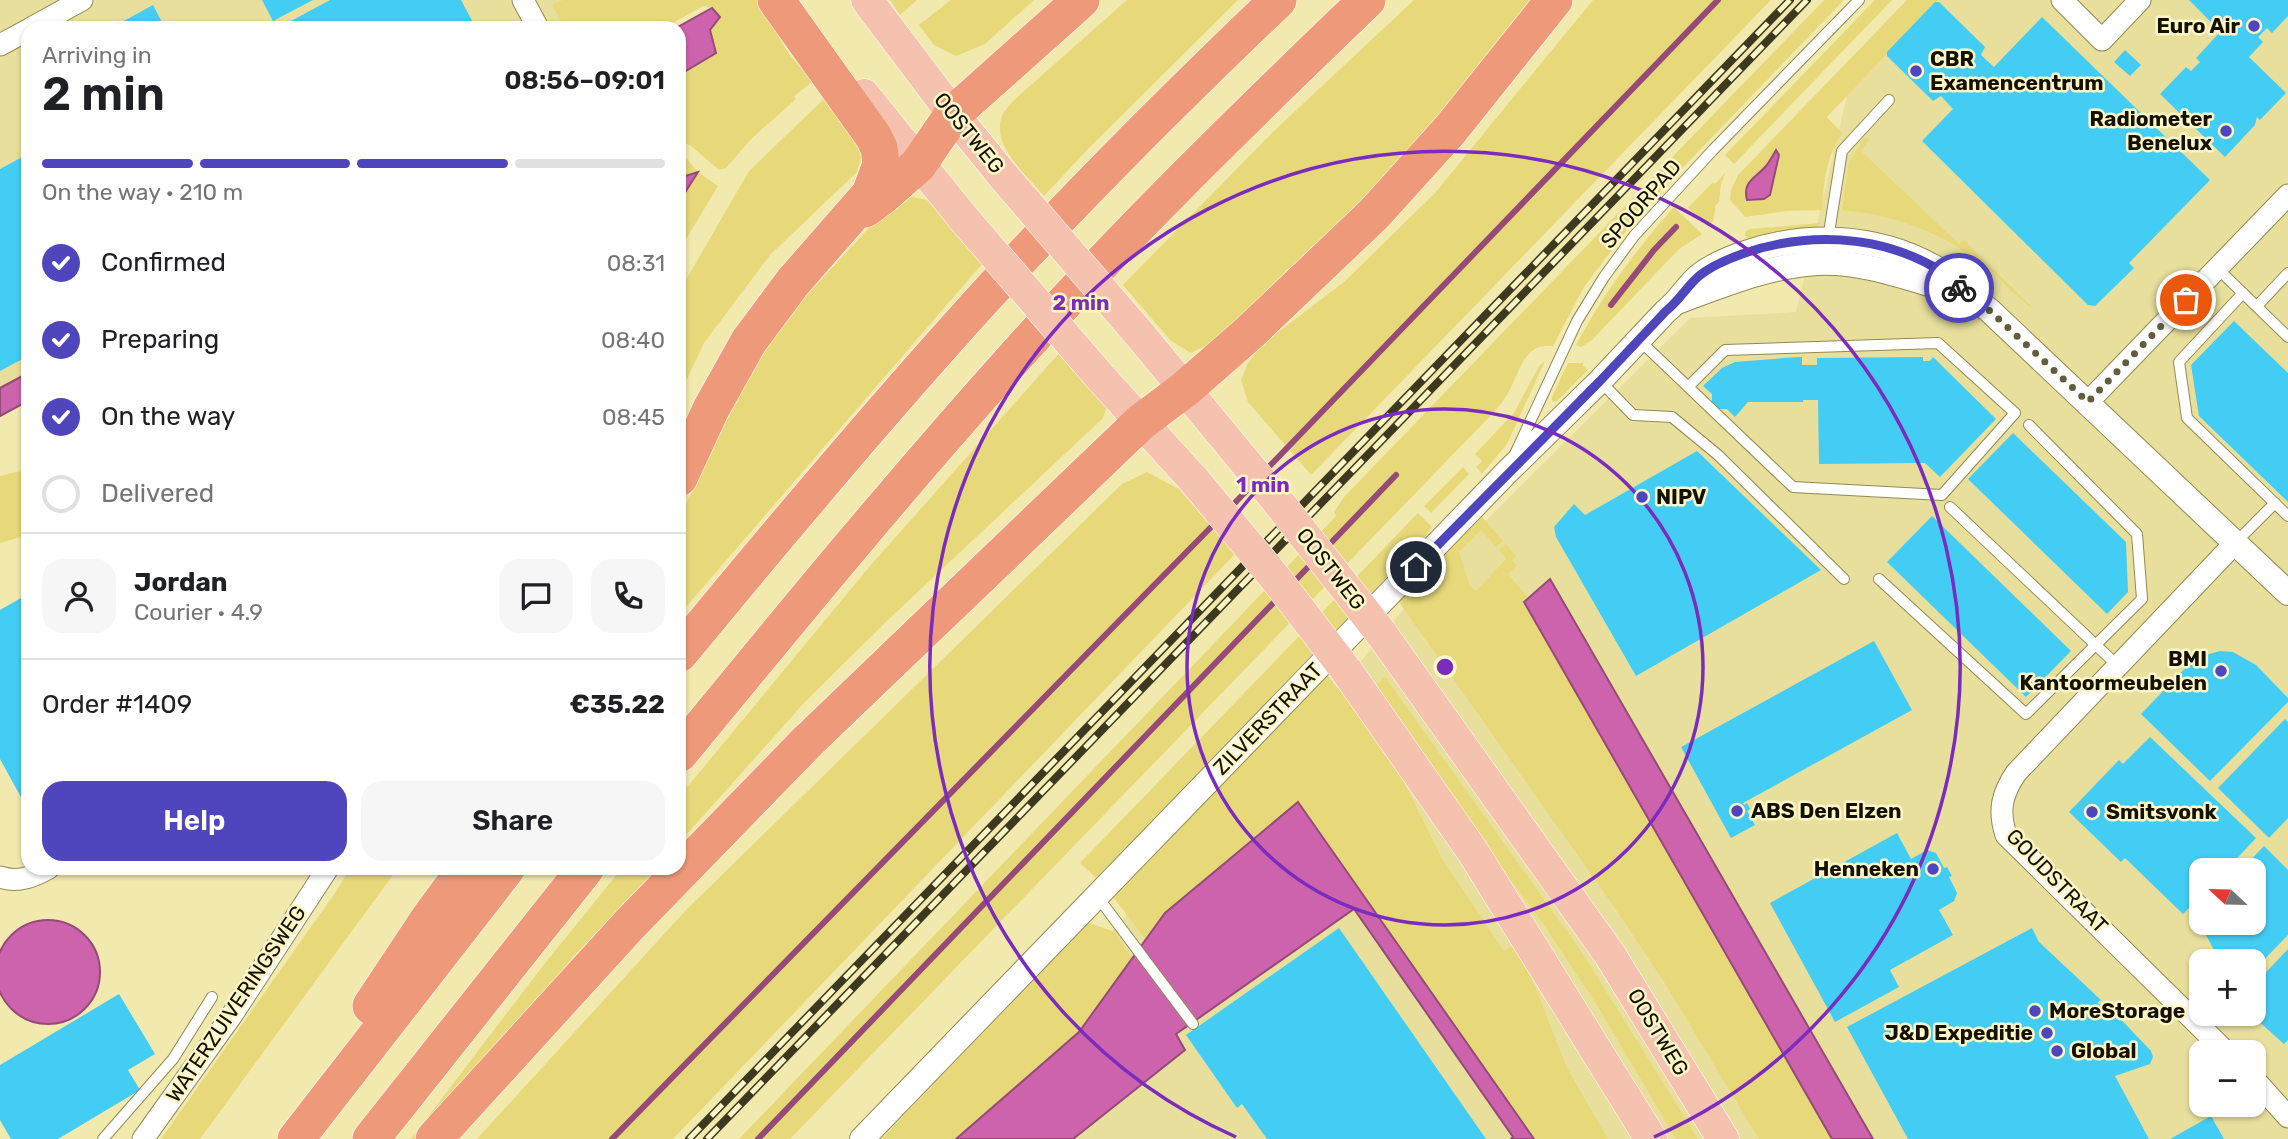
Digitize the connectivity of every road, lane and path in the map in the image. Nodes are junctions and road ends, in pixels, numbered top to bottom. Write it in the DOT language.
graph roads {
  1 [pos="82,0"];
  2 [pos="523,0"];
  3 [pos="776,0"];
  4 [pos="798,0"];
  5 [pos="867,0"];
  6 [pos="1081,0"];
  7 [pos="1278,0"];
  8 [pos="1367,0"];
  9 [pos="1554,0"];
  10 [pos="1859,0"];
  11 [pos="2062,0"];
  12 [pos="2140,0"];
  13 [pos="44,21"];
  14 [pos="534,21"];
  15 [pos="21,33"];
  16 [pos="0,45"];
  17 [pos="1889,100"];
  18 [pos="953,114"];
  19 [pos="918,165"];
  20 [pos="2288,195"];
  21 [pos="850,219"];
  22 [pos="1828,238"];
  23 [pos="1828,263"];
  24 [pos="2217,268"];
  25 [pos="2288,273"];
  26 [pos="2243,293"];
  27 [pos="1967,295"];
  28 [pos="1677,303"];
  29 [pos="2257,306"];
  30 [pos="2288,337"];
  31 [pos="1638,340"];
  32 [pos="1600,381"];
  33 [pos="1688,387"];
  34 [pos="1185,389"];
  35 [pos="2088,402"];
  36 [pos="1141,422"];
  37 [pos="2029,425"];
  38 [pos="686,463"];
  39 [pos="1507,472"];
  40 [pos="2275,503"];
  41 [pos="1950,507"];
  42 [pos="2288,516"];
  43 [pos="2236,542"];
  44 [pos="1844,579"];
  45 [pos="1879,579"];
  46 [pos="2288,593"];
  47 [pos="2096,645"];
  48 [pos="686,646"];
  49 [pos="2118,666"];
  50 [pos="686,745"];
  51 [pos="686,866"];
  52 [pos="36,875"];
  53 [pos="323,875"];
  54 [pos="461,875"];
  55 [pos="502,875"];
  56 [pos="580,875"];
  57 [pos="678,875"];
  58 [pos="0,877"];
  59 [pos="1097,896"];
  60 [pos="212,997"];
  61 [pos="1193,1024"];
  62 [pos="2214,1040"];
  63 [pos="2266,1092"];
  64 [pos="2288,1117"];
  65 [pos="103,1139"];
  66 [pos="143,1139"];
  67 [pos="284,1139"];
  68 [pos="296,1139"];
  69 [pos="371,1139"];
  70 [pos="434,1139"];
  71 [pos="862,1139"];
  72 [pos="1651,1139"];
  73 [pos="1723,1139"];
  1 -- 13 [label="street"];
  2 -- 14 [label="street"];
  3 -- 21 [label="highway"];
  4 -- 19 [label="main road"];
  5 -- 18 [label="main road, OOSTWEG"];
  6 -- 18 [label="highway"];
  7 -- 48 [label="highway"];
  8 -- 50 [label="highway"];
  9 -- 34 [label="highway"];
  10 -- 39 [label="lane, SPOORPAD"];
  11 -- 12 [label="street"];
  15 -- 16 [label="street"];
  17 -- 22 [label="lane"];
  18 -- 19 [label="highway"];
  18 -- 34 [label="main road, OOSTWEG, bridge"];
  19 -- 21 [label="highway"];
  19 -- 36 [label="main road, bridge"];
  20 -- 24 [label="street"];
  21 -- 38 [label="highway"];
  22 -- 23 [label="lane"];
  22 -- 27 [label="street, ZILVERSTRAAT"];
  22 -- 28 [label="street, ZILVERSTRAAT"];
  23 -- 27 [label="street, ZILVERSTRAAT"];
  23 -- 28 [label="street, ZILVERSTRAAT"];
  24 -- 26 [label="lane"];
  24 -- 35 [label="street"];
  25 -- 29 [label="lane"];
  26 -- 29 [label="lane"];
  26 -- 40 [label="lane"];
  27 -- 35 [label="street, ZILVERSTRAAT"];
  28 -- 31 [label="street, ZILVERSTRAAT"];
  29 -- 30 [label="lane"];
  31 -- 32 [label="street, ZILVERSTRAAT"];
  31 -- 33 [label="lane"];
  32 -- 39 [label="street, ZILVERSTRAAT"];
  32 -- 44 [label="lane"];
  33 -- 33 [label="lane"];
  34 -- 36 [label="highway"];
  34 -- 73 [label="main road, OOSTWEG, bridge"];
  35 -- 43 [label="street, ZILVERSTRAAT"];
  36 -- 51 [label="highway"];
  36 -- 72 [label="main road, bridge"];
  37 -- 47 [label="lane"];
  39 -- 59 [label="street, ZILVERSTRAAT"];
  40 -- 42 [label="lane"];
  40 -- 43 [label="lane"];
  41 -- 47 [label="lane"];
  43 -- 46 [label="street, ZILVERSTRAAT"];
  43 -- 49 [label="street, GOUDSTRAAT"];
  45 -- 47 [label="lane"];
  47 -- 49 [label="lane"];
  49 -- 62 [label="street, GOUDSTRAAT"];
  52 -- 58 [label="street"];
  53 -- 66 [label="street, WATERZUIVERINGSWEG"];
  54 -- 67 [label="highway"];
  55 -- 68 [label="highway"];
  56 -- 69 [label="highway"];
  57 -- 70 [label="highway"];
  59 -- 61 [label="lane"];
  59 -- 71 [label="street, ZILVERSTRAAT"];
  60 -- 65 [label="lane"];
  63 -- 64 [label="street"];
}
